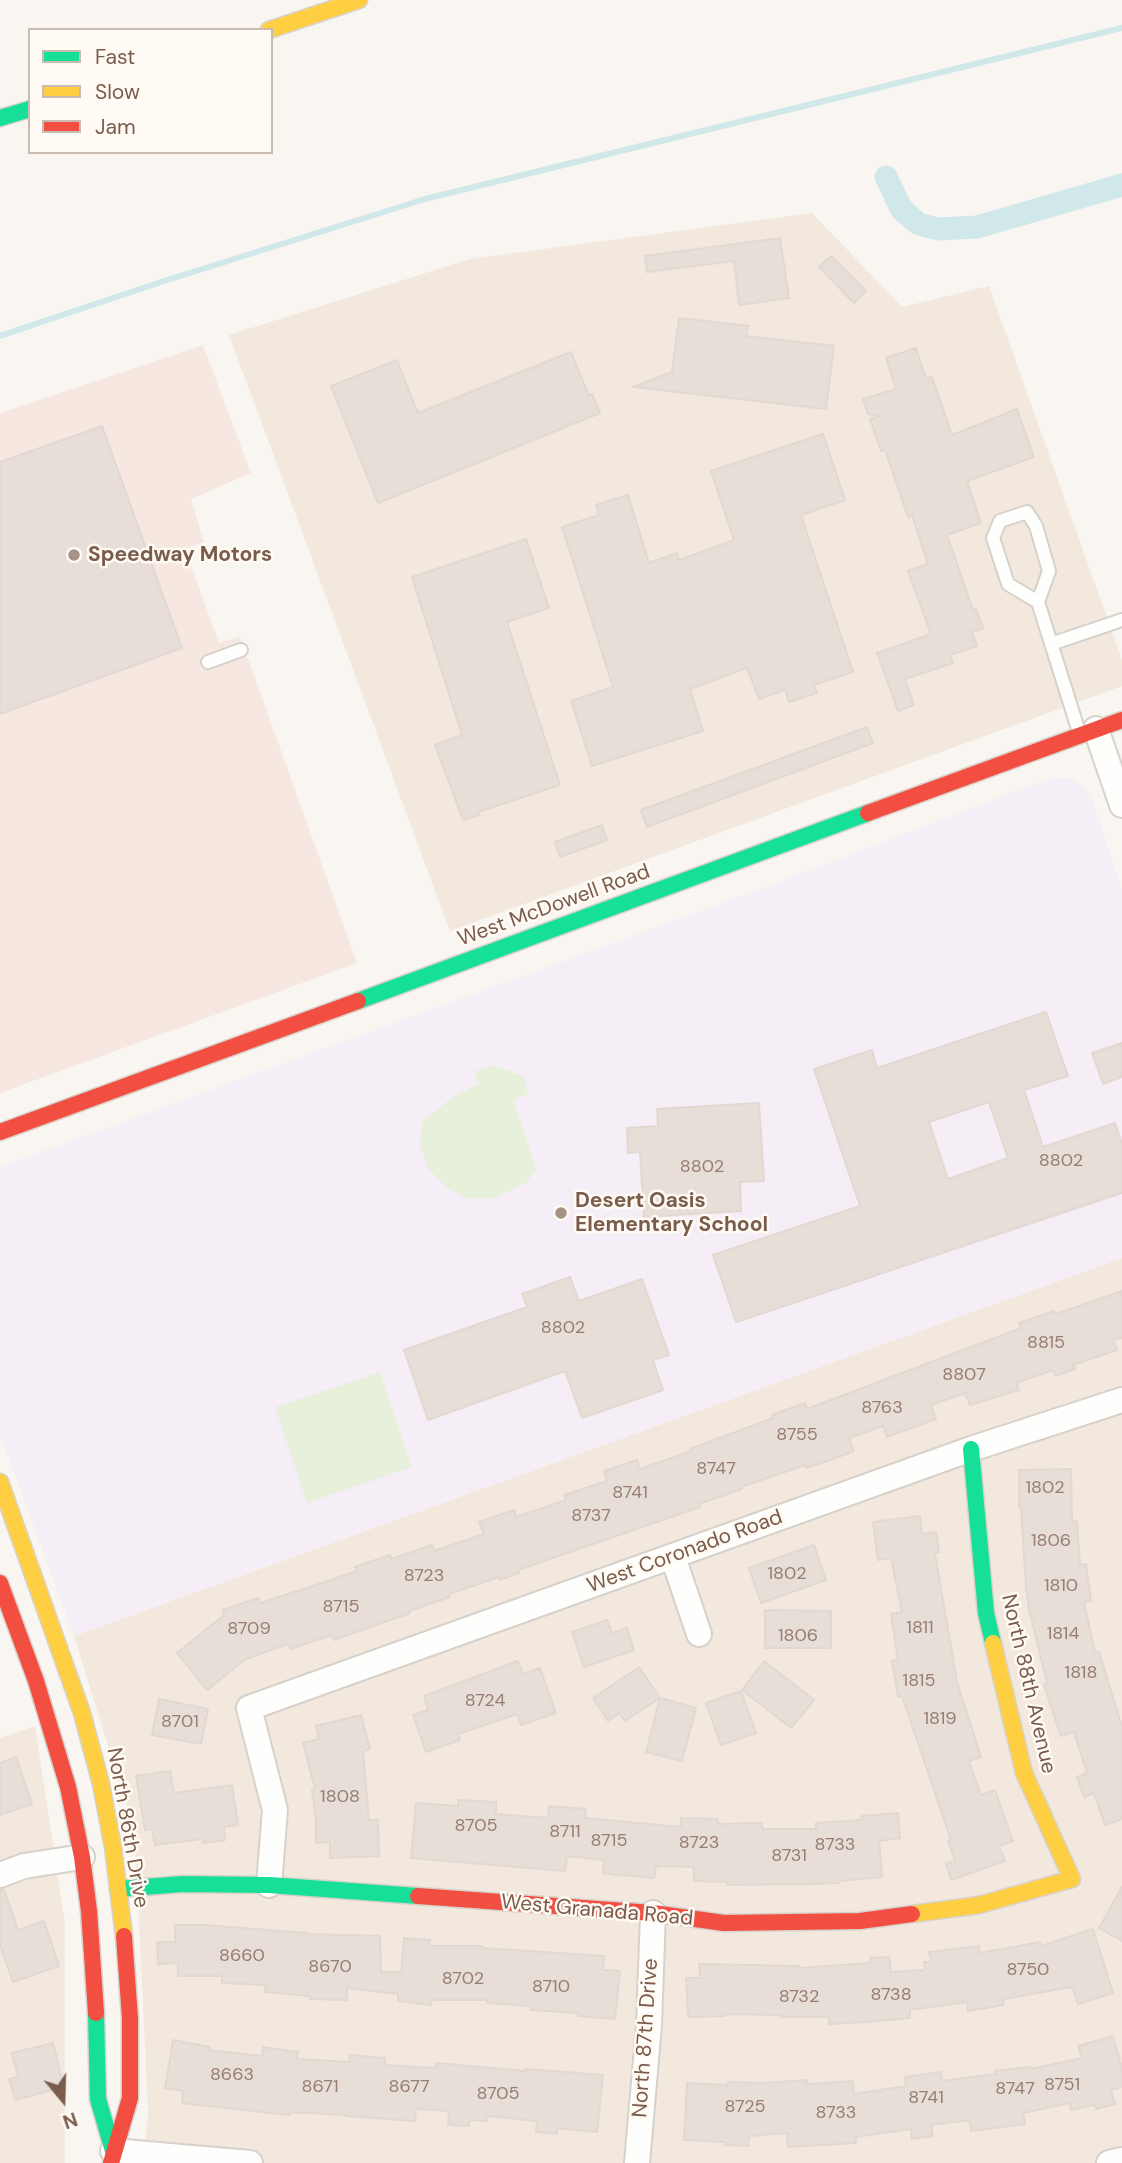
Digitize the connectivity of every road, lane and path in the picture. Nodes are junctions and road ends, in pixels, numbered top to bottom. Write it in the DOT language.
graph roads {
  1 [pos="359,0"];
  2 [pos="273,29"];
  3 [pos="28,109"];
  4 [pos="0,118"];
  5 [pos="1038,603"];
  6 [pos="1122,620"];
  7 [pos="1051,644"];
  8 [pos="241,650"];
  9 [pos="208,662"];
  10 [pos="1122,720"];
  11 [pos="1088,732"];
  12 [pos="1122,804"];
  13 [pos="0,1132"];
  14 [pos="1122,1400"];
  15 [pos="971,1449"];
  16 [pos="0,1482"];
  17 [pos="673,1557"];
  18 [pos="0,1583"];
  19 [pos="699,1634"];
  20 [pos="75,1753"];
  21 [pos="82,1857"];
  22 [pos="0,1875"];
  23 [pos="1072,1879"];
  24 [pos="269,1885"];
  25 [pos="118,1889"];
  26 [pos="653,1913"];
  27 [pos="112,2157"];
  28 [pos="1122,2160"];
  29 [pos="250,2163"];
  30 [pos="637,2163"];
  31 [pos="1109,2163"];
  1 -- 2 [label="main road"];
  3 -- 4 [label="main road"];
  5 -- 5 [label="lane"];
  5 -- 7 [label="lane"];
  6 -- 7 [label="lane"];
  7 -- 11 [label="lane"];
  8 -- 9 [label="lane"];
  10 -- 11 [label="main road, West McDowell Road"];
  11 -- 12 [label="street"];
  11 -- 13 [label="main road, West McDowell Road"];
  14 -- 15 [label="street, West Coronado Road"];
  15 -- 17 [label="street, West Coronado Road"];
  15 -- 23 [label="main road, North 88th Avenue"];
  16 -- 20 [label="main road, North 86th Drive"];
  17 -- 19 [label="street"];
  17 -- 24 [label="street, West Coronado Road"];
  18 -- 20 [label="main road, North 86th Drive"];
  20 -- 21 [label="main road, North 86th Drive"];
  20 -- 25 [label="main road, North 86th Drive"];
  21 -- 22 [label="street"];
  21 -- 27 [label="main road, North 86th Drive"];
  23 -- 26 [label="main road, West Granada Road"];
  24 -- 25 [label="main road, West Granada Road"];
  24 -- 26 [label="main road, West Granada Road"];
  25 -- 27 [label="main road, North 86th Drive"];
  26 -- 30 [label="street, North 87th Drive"];
  27 -- 29 [label="street"];
  28 -- 31 [label="street"];
}
